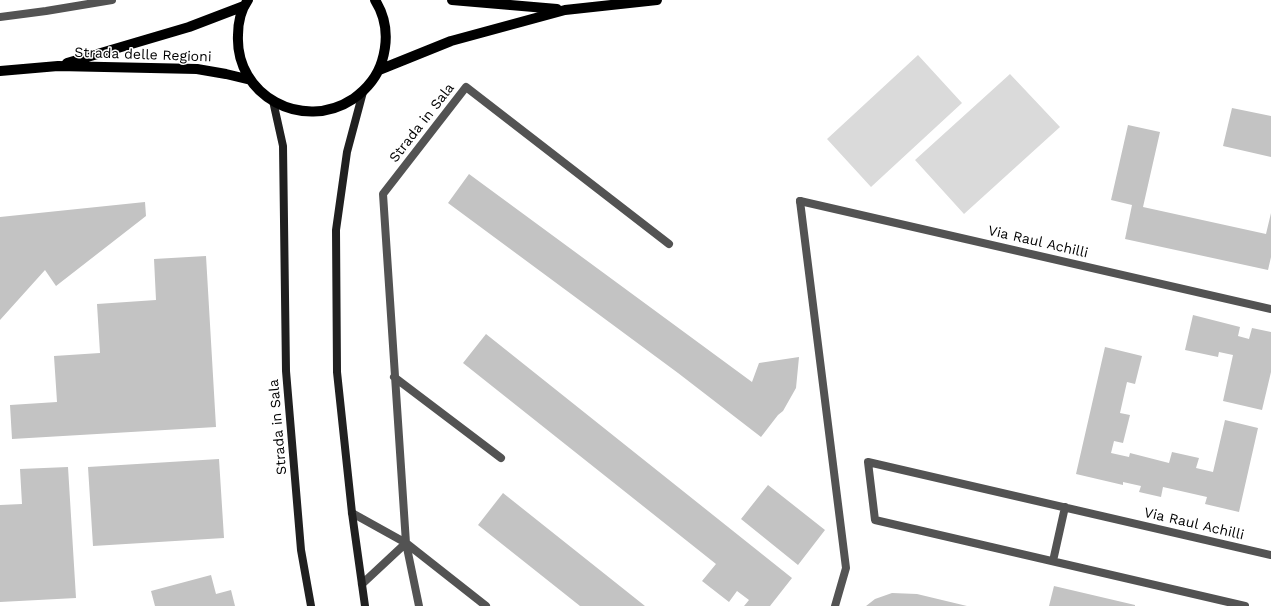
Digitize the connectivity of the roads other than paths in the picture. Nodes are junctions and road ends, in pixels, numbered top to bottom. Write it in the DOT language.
graph roads {
  1 [pos="112,0"];
  2 [pos="375,0"];
  3 [pos="452,0"];
  4 [pos="657,0"];
  5 [pos="246,3"];
  6 [pos="565,10"];
  7 [pos="0,17"];
  8 [pos="58,66"];
  9 [pos="379,70"];
  10 [pos="0,72"];
  11 [pos="251,80"];
  12 [pos="363,92"];
  13 [pos="273,101"];
  14 [pos="669,244"];
  15 [pos="1271,309"];
  16 [pos="394,377"];
  17 [pos="501,458"];
  18 [pos="1065,507"];
  19 [pos="352,513"];
  20 [pos="406,543"];
  21 [pos="1271,555"];
  22 [pos="1053,561"];
  23 [pos="362,584"];
  24 [pos="311,606"];
  25 [pos="365,606"];
  26 [pos="419,606"];
  27 [pos="486,606"];
  28 [pos="834,606"];
  29 [pos="1246,606"];
  1 -- 7 [label="street"];
  2 -- 9 [label="main road"];
  3 -- 6 [label="main road"];
  4 -- 6 [label="main road"];
  5 -- 8 [label="main road, Strada delle Regioni"];
  5 -- 11 [label="main road"];
  6 -- 9 [label="main road"];
  8 -- 10 [label="main road, Strada delle Regioni"];
  8 -- 11 [label="main road, Strada delle Regioni"];
  9 -- 12 [label="main road"];
  11 -- 13 [label="main road"];
  12 -- 13 [label="main road"];
  12 -- 19 [label="street"];
  13 -- 24 [label="street, Strada in Sala"];
  14 -- 16 [label="street, Strada in Sala"];
  15 -- 28 [label="street, Via Raul Achilli"];
  16 -- 17 [label="street"];
  16 -- 20 [label="street, Strada in Sala"];
  18 -- 21 [label="street, Via Raul Achilli"];
  18 -- 22 [label="street"];
  18 -- 22 [label="street, Via Raul Achilli"];
  19 -- 20 [label="street"];
  19 -- 23 [label="street"];
  20 -- 23 [label="street"];
  20 -- 26 [label="street, Strada in Sala"];
  20 -- 27 [label="street"];
  22 -- 29 [label="street, Via Raul Achilli"];
  23 -- 25 [label="street"];
}
